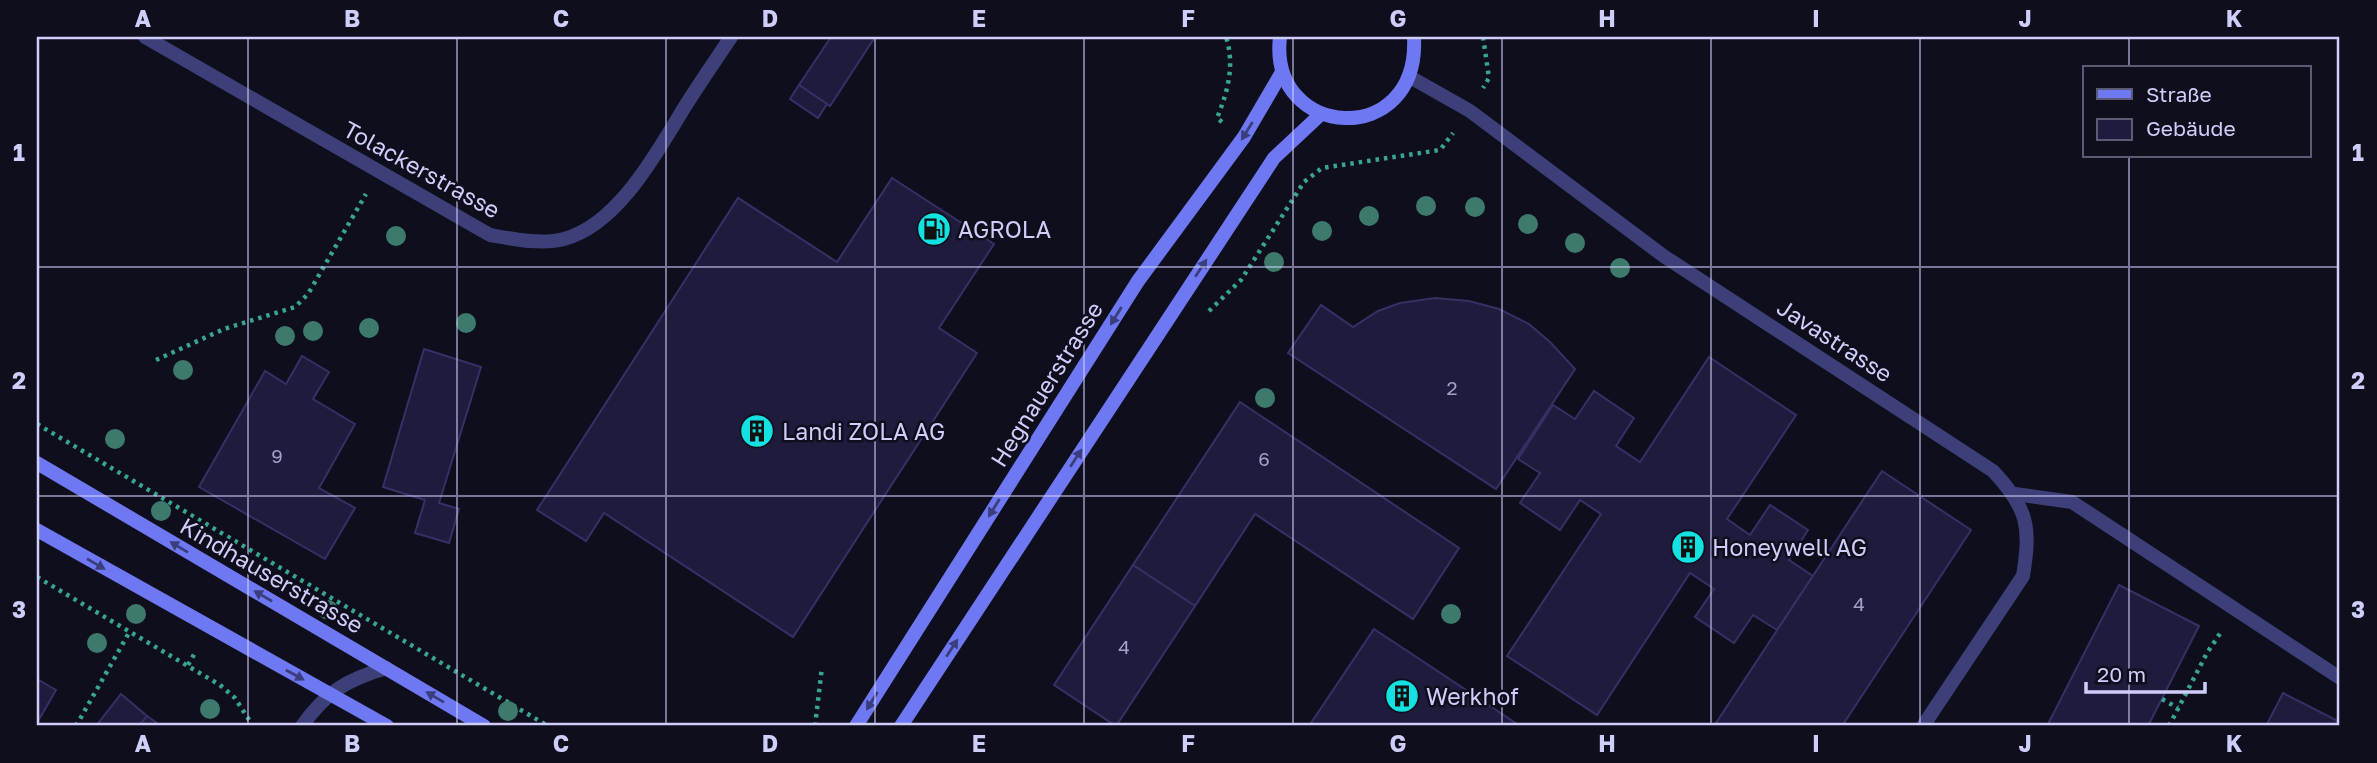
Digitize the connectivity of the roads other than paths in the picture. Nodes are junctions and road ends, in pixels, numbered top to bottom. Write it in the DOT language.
graph roads {
  1 [pos="145,37"];
  2 [pos="731,37"];
  3 [pos="1280,37"];
  4 [pos="1414,37"];
  5 [pos="1282,72"];
  6 [pos="1410,77"];
  7 [pos="1321,114"];
  8 [pos="37,463"];
  9 [pos="2015,494"];
  10 [pos="37,530"];
  11 [pos="386,668"];
  12 [pos="2340,678"];
  13 [pos="329,694"];
  14 [pos="302,726"];
  15 [pos="387,726"];
  16 [pos="484,726"];
  17 [pos="856,726"];
  18 [pos="901,726"];
  19 [pos="1923,726"];
  1 -- 2 [label="street, Tolackerstrasse"];
  3 -- 5 [label="main road"];
  4 -- 6 [label="main road"];
  5 -- 7 [label="main road"];
  5 -- 17 [label="main road, Hegnauerstrasse, one-way"];
  6 -- 7 [label="main road"];
  6 -- 9 [label="street, Javastrasse"];
  18 -- 7 [label="main road, one-way"];
  11 -- 8 [label="main road, Kindhauserstrasse, one-way"];
  9 -- 12 [label="street"];
  9 -- 19 [label="street, Javastrasse"];
  10 -- 13 [label="main road, one-way"];
  11 -- 13 [label="street"];
  16 -- 11 [label="main road, Kindhauserstrasse, one-way"];
  13 -- 14 [label="street"];
  13 -- 15 [label="main road"];
}
